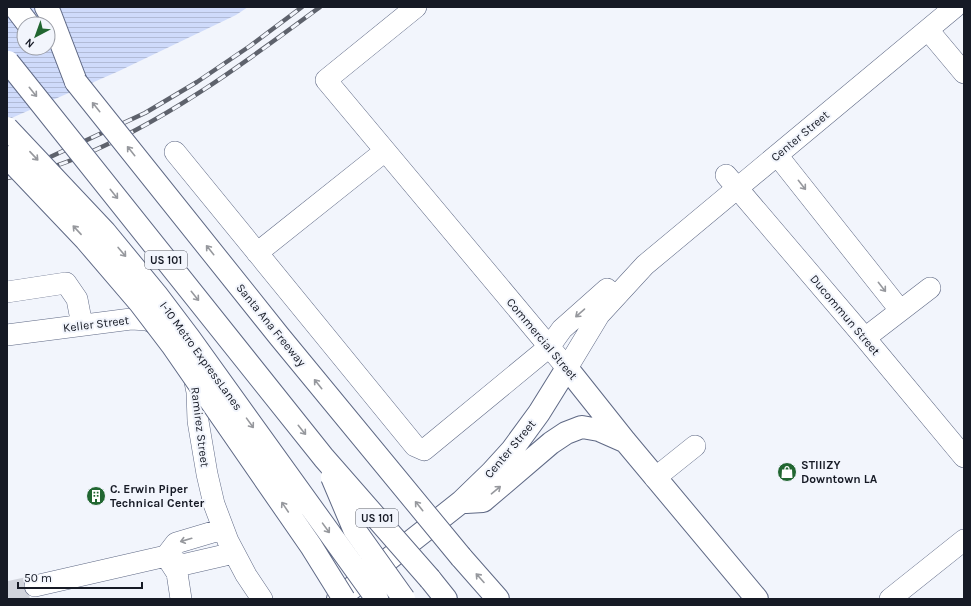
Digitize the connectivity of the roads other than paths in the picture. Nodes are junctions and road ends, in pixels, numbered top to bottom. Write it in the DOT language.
graph roads {
  1 [pos="15,7"];
  2 [pos="46,7"];
  3 [pos="416,7"];
  4 [pos="955,7"];
  5 [pos="22,16"];
  6 [pos="928,30"];
  7 [pos="55,56"];
  8 [pos="7,61"];
  9 [pos="964,73"];
  10 [pos="76,82"];
  11 [pos="7,128"];
  12 [pos="385,151"];
  13 [pos="175,152"];
  14 [pos="777,155"];
  15 [pos="7,157"];
  16 [pos="731,182"];
  17 [pos="257,253"];
  18 [pos="645,265"];
  19 [pos="930,288"];
  20 [pos="7,292"];
  21 [pos="900,310"];
  22 [pos="82,325"];
  23 [pos="7,335"];
  24 [pos="865,338"];
  25 [pos="178,342"];
  26 [pos="549,347"];
  27 [pos="567,368"];
  28 [pos="625,441"];
  29 [pos="695,446"];
  30 [pos="964,457"];
  31 [pos="324,458"];
  32 [pos="656,478"];
  33 [pos="461,502"];
  34 [pos="223,529"];
  35 [pos="964,540"];
  36 [pos="234,553"];
  37 [pos="166,556"];
  38 [pos="35,586"];
  39 [pos="181,599"];
  40 [pos="262,599"];
  41 [pos="338,599"];
  42 [pos="344,599"];
  43 [pos="377,599"];
  44 [pos="404,599"];
  45 [pos="446,599"];
  46 [pos="498,599"];
  47 [pos="757,599"];
  48 [pos="890,599"];
  1 -- 5 [label="main road"];
  2 -- 10 [label="main road"];
  3 -- 12 [label="street, Commercial Street"];
  4 -- 6 [label="street, Center Street"];
  6 -- 9 [label="street"];
  6 -- 14 [label="street, Center Street"];
  7 -- 10 [label="main road, Santa Ana Freeway"];
  8 -- 31 [label="main road, US 101, one-way, bridge"];
  46 -- 10 [label="main road, Santa Ana Freeway, one-way, bridge"];
  11 -- 43 [label="main road, I-10 Metro ExpressLanes, one-way, bridge"];
  12 -- 17 [label="street"];
  12 -- 26 [label="street, Commercial Street"];
  13 -- 17 [label="street"];
  14 -- 16 [label="street, Center Street"];
  14 -- 21 [label="street, one-way"];
  42 -- 15 [label="main road, I-10 Metro ExpressLanes, one-way, bridge"];
  16 -- 18 [label="street, Center Street"];
  16 -- 24 [label="street, Ducommun Street"];
  17 -- 26 [label="street, Center Street"];
  18 -- 26 [label="street, Center Street, one-way"];
  18 -- 27 [label="street, Center Street"];
  19 -- 21 [label="street"];
  20 -- 22 [label="street"];
  21 -- 24 [label="street"];
  22 -- 23 [label="street, Keller Street"];
  22 -- 25 [label="street, Keller Street"];
  24 -- 30 [label="street, Ducommun Street"];
  25 -- 34 [label="street, Ramirez Street"];
  26 -- 27 [label="street, Commercial Street"];
  27 -- 28 [label="main road, Commercial Street"];
  27 -- 33 [label="main road, Center Street"];
  28 -- 32 [label="main road, Commercial Street"];
  33 -- 28 [label="main road, one-way"];
  29 -- 32 [label="street"];
  31 -- 44 [label="main road, bridge"];
  31 -- 45 [label="main road, US 101, bridge"];
  32 -- 47 [label="main road, Commercial Street"];
  33 -- 41 [label="main road, Center Street"];
  34 -- 36 [label="street, Ramirez Street"];
  34 -- 37 [label="street, one-way"];
  35 -- 48 [label="street"];
  36 -- 37 [label="street"];
  36 -- 40 [label="street, Ramirez Street"];
  37 -- 38 [label="street"];
  37 -- 39 [label="street"];
}
